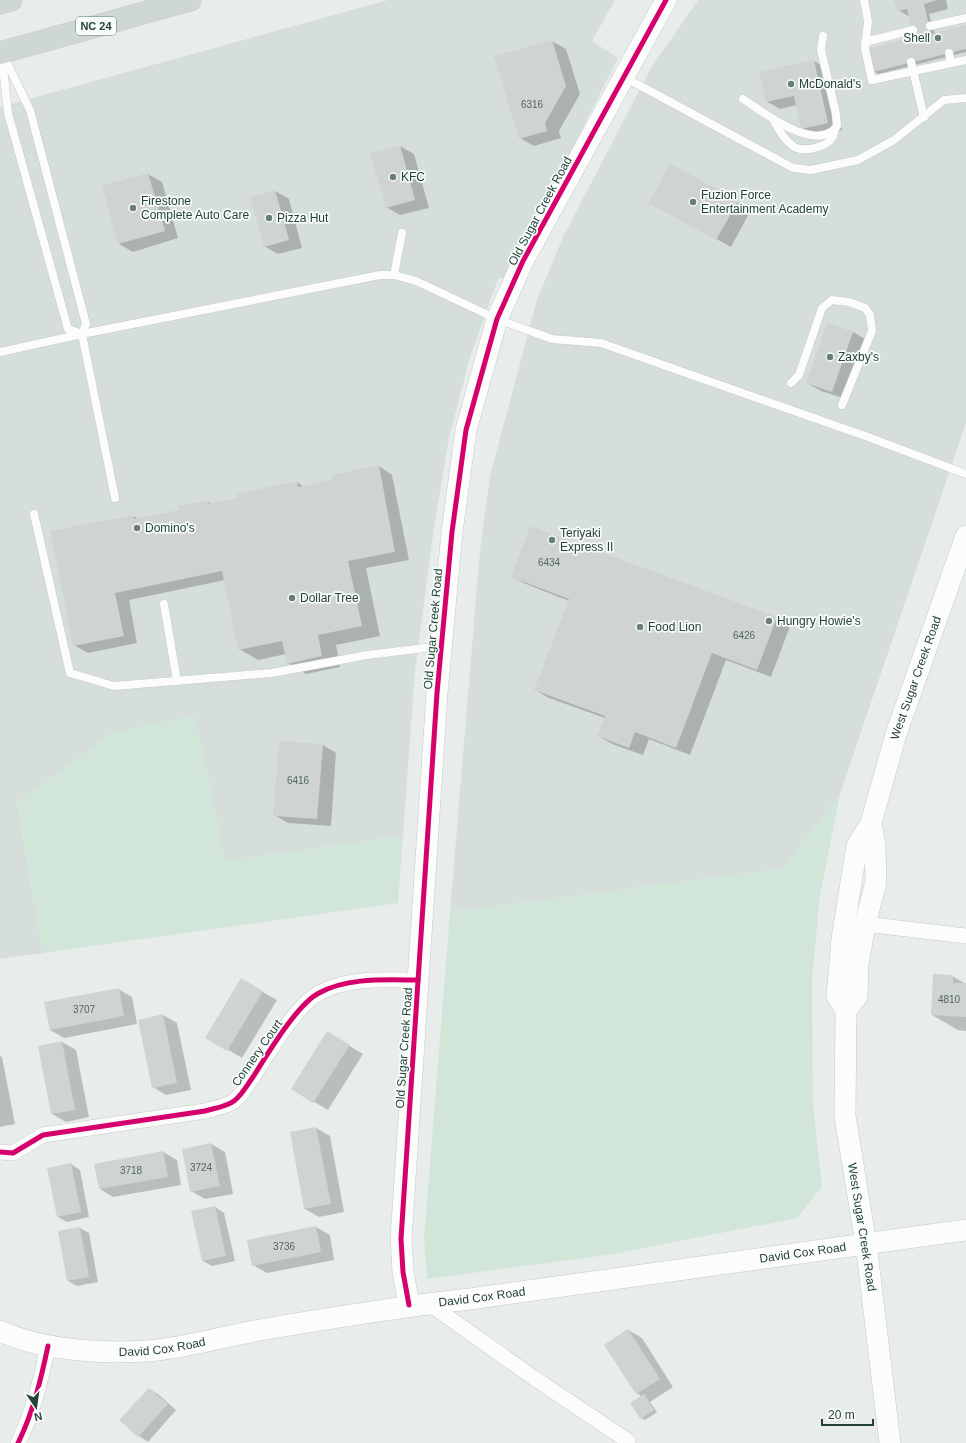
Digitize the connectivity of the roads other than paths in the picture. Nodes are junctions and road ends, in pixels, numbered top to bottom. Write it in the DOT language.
graph roads {
  1 [pos="11,0"];
  2 [pos="190,0"];
  3 [pos="666,0"];
  4 [pos="864,0"];
  5 [pos="0,3"];
  6 [pos="962,21"];
  7 [pos="930,26"];
  8 [pos="913,30"];
  9 [pos="823,36"];
  10 [pos="865,42"];
  11 [pos="1,52"];
  12 [pos="949,53"];
  13 [pos="966,60"];
  14 [pos="951,62"];
  15 [pos="912,66"];
  16 [pos="624,77"];
  17 [pos="966,98"];
  18 [pos="743,99"];
  19 [pos="924,116"];
  20 [pos="773,118"];
  21 [pos="836,127"];
  22 [pos="402,233"];
  23 [pos="394,275"];
  24 [pos="497,319"];
  25 [pos="82,334"];
  26 [pos="0,352"];
  27 [pos="791,383"];
  28 [pos="842,405"];
  29 [pos="966,474"];
  30 [pos="115,498"];
  31 [pos="34,514"];
  32 [pos="966,536"];
  33 [pos="164,604"];
  34 [pos="442,646"];
  35 [pos="177,681"];
  36 [pos="871,823"];
  37 [pos="865,924"];
  38 [pos="966,936"];
  39 [pos="418,980"];
  40 [pos="846,1010"];
  41 [pos="6,1153"];
  42 [pos="966,1230"];
  43 [pos="866,1244"];
  44 [pos="419,1304"];
  45 [pos="0,1331"];
  46 [pos="48,1346"];
  47 [pos="628,1441"];
  48 [pos="18,1443"];
  49 [pos="890,1443"];
  1 -- 5 [label="main road"];
  2 -- 11 [label="main road, NC 24"];
  3 -- 16 [label="main road, Old Sugar Creek Road"];
  4 -- 10 [label="lane"];
  6 -- 7 [label="lane"];
  8 -- 10 [label="lane"];
  9 -- 21 [label="lane"];
  10 -- 15 [label="lane"];
  11 -- 25 [label="lane"];
  11 -- 25 [label="lane"];
  12 -- 14 [label="lane"];
  13 -- 14 [label="lane"];
  14 -- 15 [label="lane"];
  15 -- 19 [label="lane"];
  16 -- 19 [label="lane"];
  16 -- 24 [label="main road, Old Sugar Creek Road"];
  17 -- 19 [label="lane"];
  18 -- 20 [label="lane"];
  20 -- 21 [label="lane"];
  20 -- 21 [label="lane"];
  22 -- 23 [label="lane"];
  23 -- 24 [label="lane"];
  23 -- 25 [label="lane"];
  24 -- 29 [label="lane"];
  24 -- 34 [label="main road, Old Sugar Creek Road"];
  25 -- 26 [label="lane"];
  25 -- 30 [label="lane"];
  27 -- 28 [label="lane"];
  31 -- 35 [label="lane"];
  32 -- 36 [label="main road, West Sugar Creek Road"];
  33 -- 35 [label="lane"];
  34 -- 35 [label="lane"];
  34 -- 39 [label="main road, Old Sugar Creek Road"];
  36 -- 37 [label="main road, West Sugar Creek Road"];
  36 -- 40 [label="main road, West Sugar Creek Road"];
  37 -- 38 [label="street"];
  37 -- 40 [label="main road, West Sugar Creek Road"];
  39 -- 41 [label="street, Connery Court"];
  39 -- 44 [label="main road, Old Sugar Creek Road"];
  40 -- 43 [label="main road, West Sugar Creek Road"];
  42 -- 43 [label="main road, David Cox Road"];
  43 -- 44 [label="main road, David Cox Road"];
  43 -- 49 [label="main road, West Sugar Creek Road"];
  44 -- 46 [label="main road, David Cox Road"];
  44 -- 47 [label="street"];
  45 -- 46 [label="main road, David Cox Road"];
  46 -- 48 [label="street"];
}
